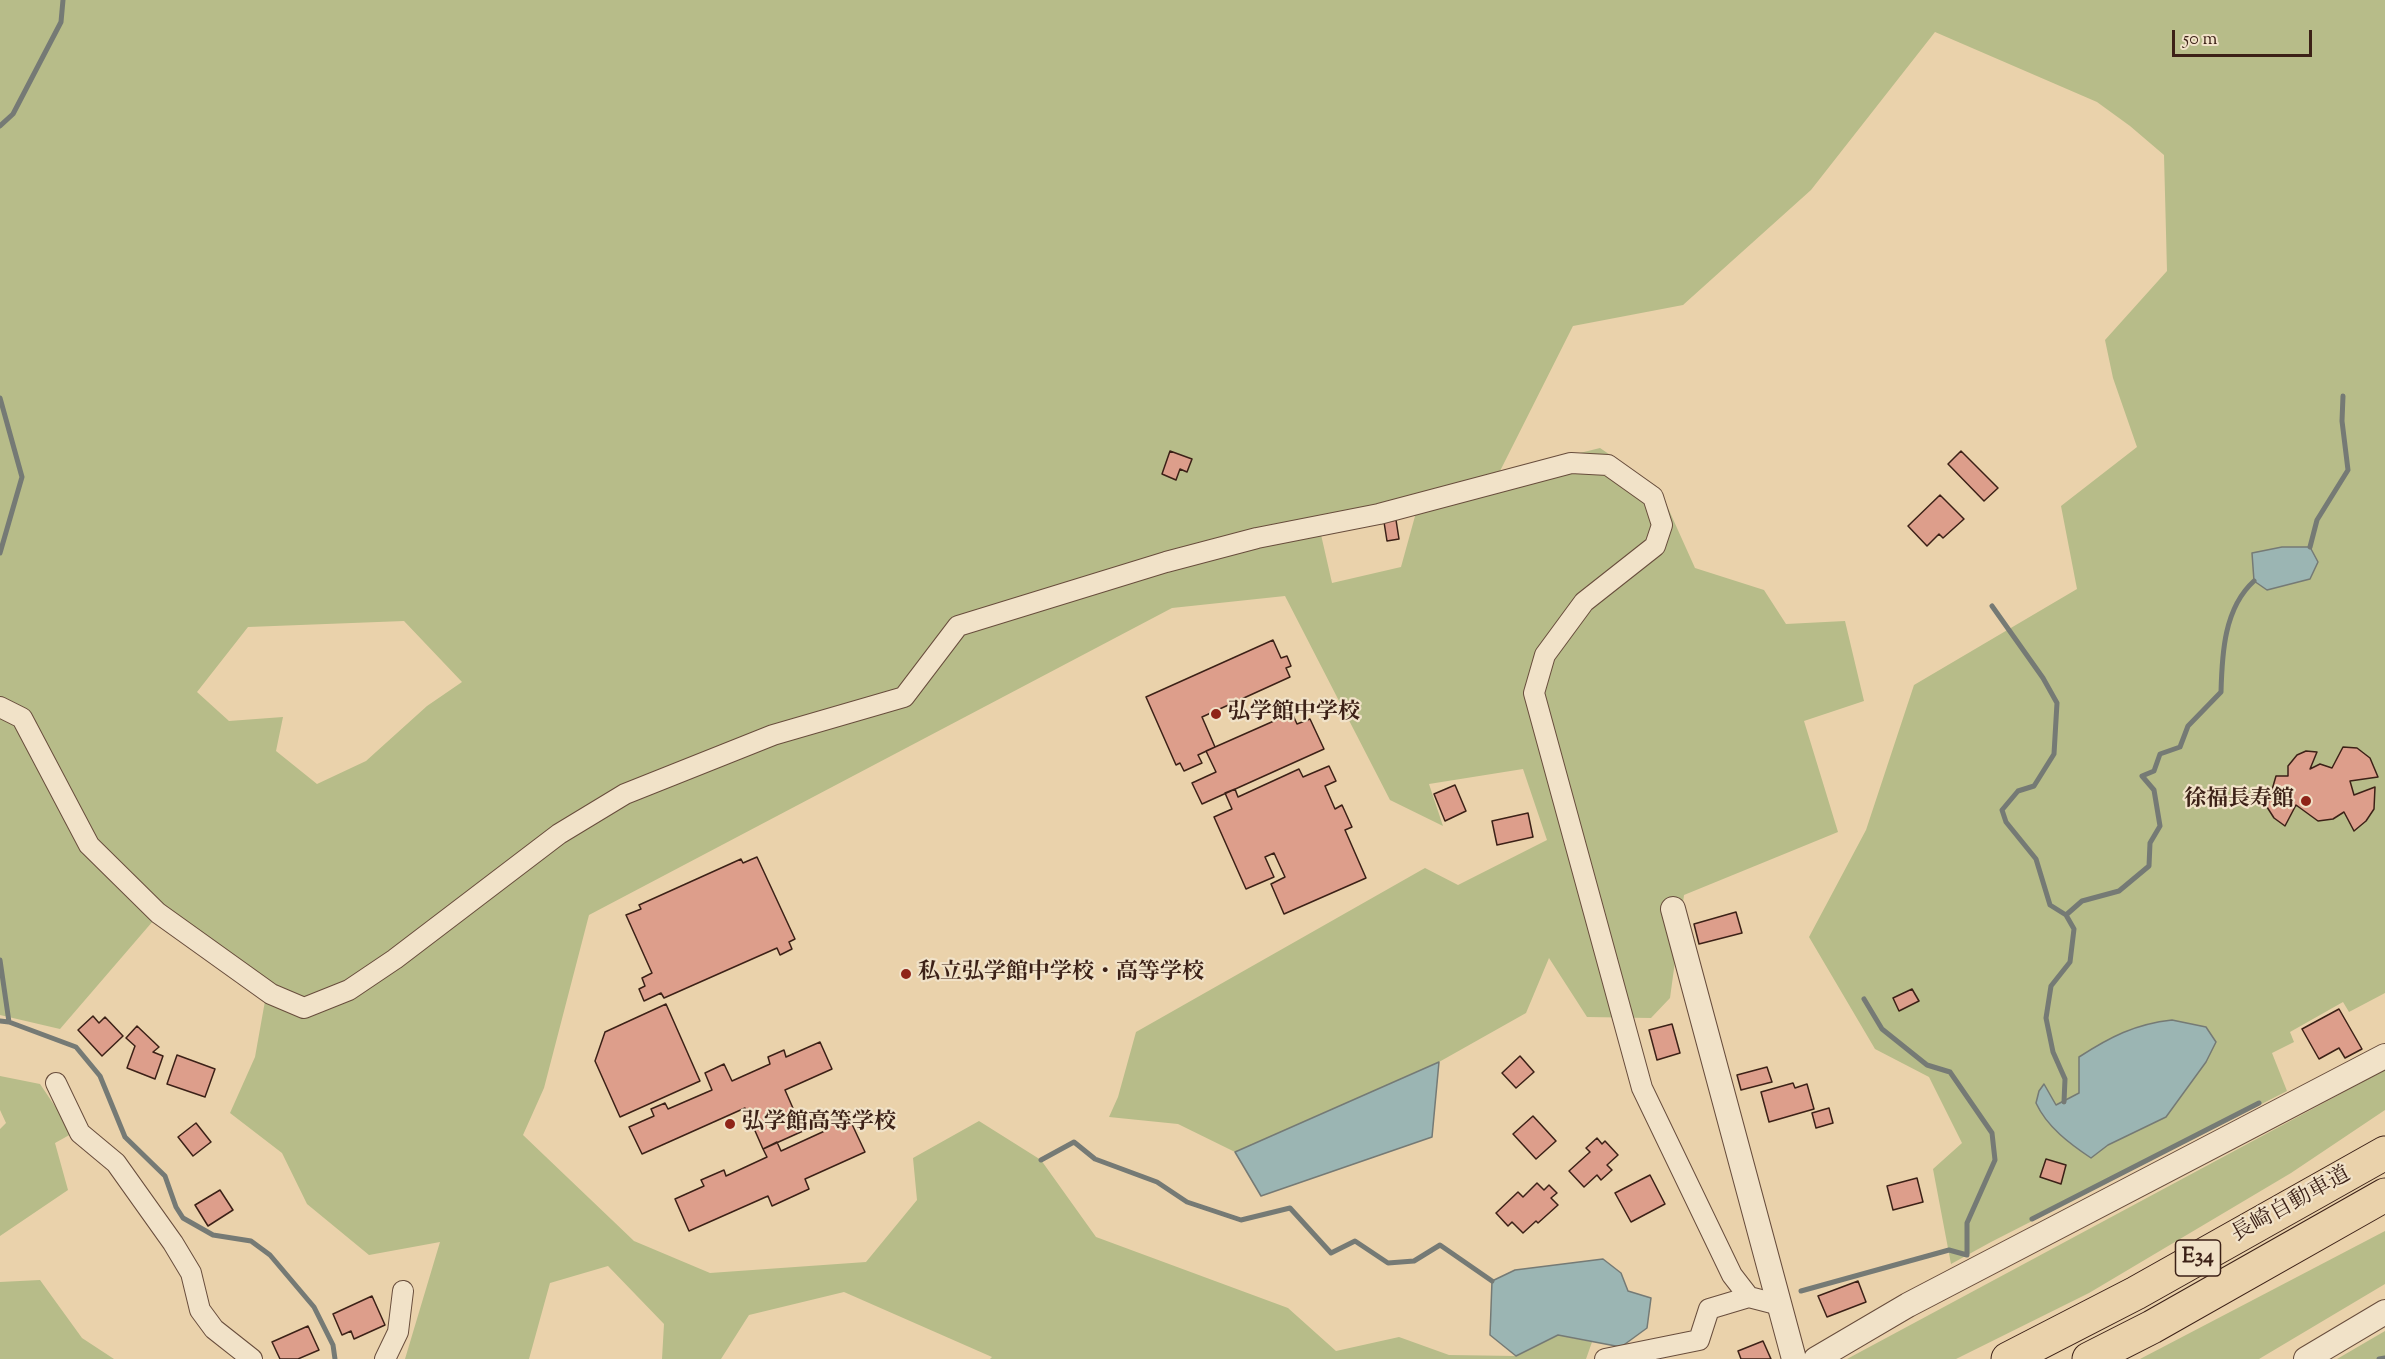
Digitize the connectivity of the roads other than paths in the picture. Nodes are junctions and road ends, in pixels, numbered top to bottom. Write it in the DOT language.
graph roads {
  1 [pos="0,707"];
  2 [pos="1672,909"];
  3 [pos="2385,1056"];
  4 [pos="56,1083"];
  5 [pos="2385,1131"];
  6 [pos="2385,1153"];
  7 [pos="2385,1195"];
  8 [pos="403,1291"];
  9 [pos="2136,1293"];
  10 [pos="1749,1297"];
  11 [pos="1779,1305"];
  12 [pos="2385,1312"];
  13 [pos="252,1359"];
  14 [pos="385,1359"];
  15 [pos="1605,1359"];
  16 [pos="1794,1359"];
  17 [pos="1816,1359"];
  18 [pos="2008,1359"];
  19 [pos="2089,1359"];
  20 [pos="2306,1359"];
  1 -- 10 [label="street"];
  2 -- 11 [label="street"];
  3 -- 17 [label="street"];
  4 -- 13 [label="street"];
  5 -- 9 [label="highway"];
  6 -- 9 [label="highway, 長崎自動車道 / E34"];
  7 -- 19 [label="highway, 長崎自動車道 / E34"];
  8 -- 14 [label="street"];
  9 -- 18 [label="highway, 長崎自動車道 / E34"];
  10 -- 11 [label="street"];
  10 -- 15 [label="street"];
  11 -- 16 [label="street"];
  12 -- 20 [label="street"];
}
